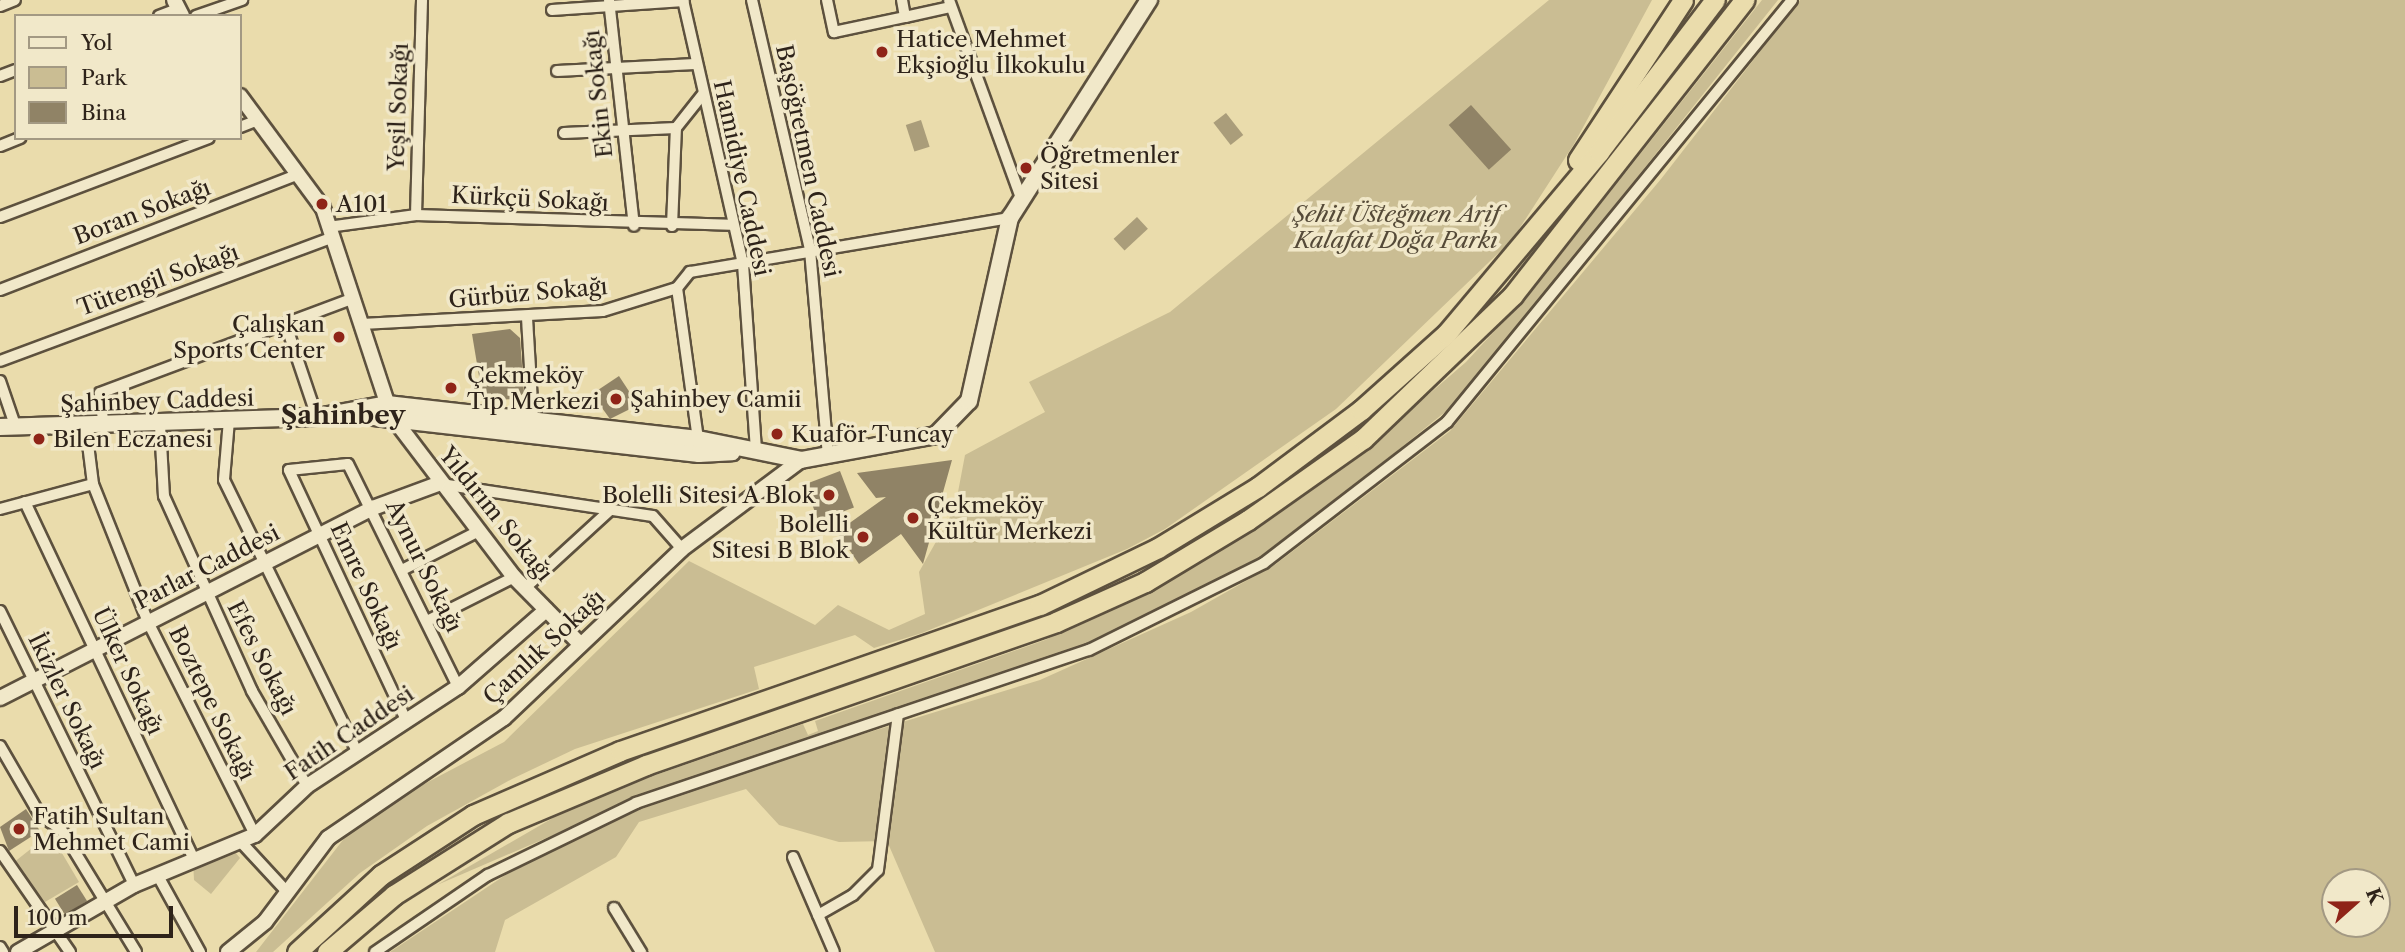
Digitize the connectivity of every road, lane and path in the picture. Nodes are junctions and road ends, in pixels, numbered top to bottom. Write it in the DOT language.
graph roads {
  1 [pos="15,0"];
  2 [pos="242,0"];
  3 [pos="422,0"];
  4 [pos="684,0"];
  5 [pos="751,0"];
  6 [pos="827,0"];
  7 [pos="901,0"];
  8 [pos="1149,0"];
  9 [pos="1683,0"];
  10 [pos="1715,0"];
  11 [pos="1744,0"];
  12 [pos="1792,0"];
  13 [pos="609,3"];
  14 [pos="950,3"];
  15 [pos="0,6"];
  16 [pos="552,10"];
  17 [pos="202,14"];
  18 [pos="905,17"];
  19 [pos="695,64"];
  20 [pos="617,68"];
  21 [pos="557,71"];
  22 [pos="703,94"];
  23 [pos="242,99"];
  24 [pos="258,120"];
  25 [pos="242,126"];
  26 [pos="623,127"];
  27 [pos="676,128"];
  28 [pos="564,132"];
  29 [pos="204,140"];
  30 [pos="299,174"];
  31 [pos="1021,198"];
  32 [pos="416,215"];
  33 [pos="0,217"];
  34 [pos="1010,218"];
  35 [pos="730,225"];
  36 [pos="634,226"];
  37 [pos="672,226"];
  38 [pos="329,233"];
  39 [pos="1531,234"];
  40 [pos="810,250"];
  41 [pos="743,264"];
  42 [pos="677,288"];
  43 [pos="0,290"];
  44 [pos="352,299"];
  45 [pos="527,318"];
  46 [pos="362,324"];
  47 [pos="286,325"];
  48 [pos="0,361"];
  49 [pos="0,381"];
  50 [pos="389,409"];
  51 [pos="317,417"];
  52 [pos="533,418"];
  53 [pos="229,421"];
  54 [pos="160,425"];
  55 [pos="8,427"];
  56 [pos="86,428"];
  57 [pos="104,428"];
  58 [pos="0,438"];
  59 [pos="698,439"];
  60 [pos="756,451"];
  61 [pos="828,456"];
  62 [pos="801,460"];
  63 [pos="289,470"];
  64 [pos="93,484"];
  65 [pos="438,484"];
  66 [pos="25,502"];
  67 [pos="373,508"];
  68 [pos="0,509"];
  69 [pos="609,511"];
  70 [pos="477,532"];
  71 [pos="319,536"];
  72 [pos="682,549"];
  73 [pos="262,565"];
  74 [pos="402,570"];
  75 [pos="514,577"];
  76 [pos="525,588"];
  77 [pos="207,594"];
  78 [pos="546,610"];
  79 [pos="0,611"];
  80 [pos="429,620"];
  81 [pos="148,622"];
  82 [pos="580,645"];
  83 [pos="94,649"];
  84 [pos="33,682"];
  85 [pos="458,687"];
  86 [pos="0,698"];
  87 [pos="898,714"];
  88 [pos="406,720"];
  89 [pos="0,746"];
  90 [pos="358,754"];
  91 [pos="307,786"];
  92 [pos="255,835"];
  93 [pos="240,841"];
  94 [pos="0,851"];
  95 [pos="192,858"];
  96 [pos="793,858"];
  97 [pos="158,876"];
  98 [pos="134,885"];
  99 [pos="287,892"];
  100 [pos="106,902"];
  101 [pos="614,908"];
  102 [pos="818,915"];
  103 [pos="57,930"];
  104 [pos="0,947"];
  105 [pos="3,952"];
  106 [pos="18,952"];
  107 [pos="70,952"];
  108 [pos="136,952"];
  109 [pos="200,952"];
  110 [pos="228,952"];
  111 [pos="297,952"];
  112 [pos="327,952"];
  113 [pos="375,952"];
  114 [pos="641,952"];
  115 [pos="834,952"];
  1 -- 15 [label="street"];
  2 -- 17 [label="street"];
  3 -- 32 [label="street, Yeşil Sokağı"];
  4 -- 13 [label="street"];
  4 -- 19 [label="street, Hamidiye Caddesi"];
  5 -- 40 [label="street, Başöğretmen Caddesi"];
  6 -- 18 [label="street"];
  7 -- 18 [label="street"];
  8 -- 31 [label="main road"];
  9 -- 39 [label="highway"];
  10 -- 39 [label="highway"];
  11 -- 112 [label="highway"];
  12 -- 87 [label="street"];
  13 -- 16 [label="street"];
  13 -- 20 [label="street, Ekin Sokağı"];
  14 -- 18 [label="street"];
  14 -- 31 [label="street"];
  19 -- 20 [label="street"];
  19 -- 22 [label="street, Hamidiye Caddesi"];
  20 -- 21 [label="street"];
  20 -- 26 [label="street, Ekin Sokağı"];
  22 -- 27 [label="street"];
  22 -- 35 [label="street, Hamidiye Caddesi"];
  23 -- 24 [label="street, Yıldırım Sokağı"];
  24 -- 25 [label="street"];
  24 -- 30 [label="street, Yıldırım Sokağı"];
  26 -- 27 [label="street"];
  26 -- 28 [label="street"];
  26 -- 36 [label="street, Ekin Sokağı"];
  27 -- 37 [label="street"];
  29 -- 33 [label="street"];
  30 -- 38 [label="street, Yıldırım Sokağı"];
  30 -- 43 [label="street, Boran Sokağı"];
  31 -- 34 [label="main road"];
  32 -- 36 [label="street, Kürkçü Sokağı"];
  32 -- 38 [label="street, Kürkçü Sokağı"];
  34 -- 40 [label="street, Gürbüz Sokağı"];
  34 -- 61 [label="main road, Şahinbey Caddesi"];
  35 -- 37 [label="street, Kürkçü Sokağı"];
  35 -- 41 [label="street, Hamidiye Caddesi"];
  36 -- 37 [label="street, Kürkçü Sokağı"];
  38 -- 44 [label="street, Yıldırım Sokağı"];
  38 -- 48 [label="street, Tütengil Sokağı"];
  39 -- 111 [label="highway"];
  40 -- 41 [label="street, Gürbüz Sokağı"];
  40 -- 61 [label="street, Başöğretmen Caddesi"];
  41 -- 42 [label="street, Gürbüz Sokağı"];
  41 -- 60 [label="street, Hamidiye Caddesi"];
  42 -- 45 [label="street, Gürbüz Sokağı"];
  42 -- 59 [label="street"];
  44 -- 46 [label="street, Yıldırım Sokağı"];
  44 -- 47 [label="street"];
  45 -- 46 [label="street, Gürbüz Sokağı"];
  45 -- 52 [label="street"];
  46 -- 50 [label="street, Yıldırım Sokağı"];
  47 -- 51 [label="street"];
  47 -- 57 [label="street"];
  49 -- 55 [label="street"];
  50 -- 51 [label="main road, Şahinbey Caddesi"];
  50 -- 52 [label="main road, Şahinbey Caddesi"];
  50 -- 60 [label="main road"];
  50 -- 65 [label="street, Yıldırım Sokağı"];
  51 -- 53 [label="main road, Şahinbey Caddesi"];
  52 -- 59 [label="main road, Şahinbey Caddesi"];
  53 -- 54 [label="main road, Şahinbey Caddesi"];
  53 -- 73 [label="street"];
  54 -- 57 [label="main road, Şahinbey Caddesi"];
  54 -- 77 [label="street, Efes Sokağı"];
  55 -- 56 [label="main road, Şahinbey Caddesi"];
  55 -- 58 [label="main road"];
  56 -- 57 [label="main road, Şahinbey Caddesi"];
  56 -- 64 [label="street, Boztepe Sokağı"];
  59 -- 60 [label="main road, Şahinbey Caddesi"];
  60 -- 62 [label="main road, Şahinbey Caddesi"];
  61 -- 62 [label="main road, Şahinbey Caddesi"];
  62 -- 72 [label="street, Çamlık Sokağı"];
  63 -- 67 [label="street, Aynur Sokağı"];
  63 -- 71 [label="street, Emre Sokağı"];
  64 -- 66 [label="street"];
  64 -- 81 [label="street, Boztepe Sokağı"];
  65 -- 67 [label="street, Parlar Caddesi"];
  65 -- 69 [label="street"];
  65 -- 70 [label="street, Yıldırım Sokağı"];
  66 -- 68 [label="street"];
  66 -- 83 [label="street, Ülker Sokağı"];
  67 -- 71 [label="street, Parlar Caddesi"];
  67 -- 74 [label="street, Aynur Sokağı"];
  69 -- 72 [label="street"];
  69 -- 76 [label="street"];
  70 -- 74 [label="street"];
  70 -- 75 [label="street, Yıldırım Sokağı"];
  71 -- 73 [label="street, Parlar Caddesi"];
  71 -- 88 [label="street, Emre Sokağı"];
  72 -- 82 [label="street, Çamlık Sokağı"];
  73 -- 77 [label="street, Parlar Caddesi"];
  73 -- 90 [label="street"];
  74 -- 80 [label="street, Aynur Sokağı"];
  75 -- 76 [label="street, Yıldırım Sokağı"];
  75 -- 80 [label="street"];
  76 -- 78 [label="street, Yıldırım Sokağı"];
  77 -- 81 [label="street, Parlar Caddesi"];
  77 -- 91 [label="street, Efes Sokağı"];
  78 -- 82 [label="street, Yıldırım Sokağı"];
  78 -- 85 [label="street, Fatih Caddesi"];
  79 -- 84 [label="street, İkizler Sokağı"];
  80 -- 85 [label="street, Aynur Sokağı"];
  81 -- 83 [label="street, Parlar Caddesi"];
  81 -- 92 [label="street, Boztepe Sokağı"];
  82 -- 99 [label="street, Çamlık Sokağı"];
  83 -- 84 [label="street, Parlar Caddesi"];
  83 -- 95 [label="street, Ülker Sokağı"];
  84 -- 86 [label="street, Parlar Caddesi"];
  84 -- 98 [label="street, İkizler Sokağı"];
  85 -- 88 [label="street, Fatih Caddesi"];
  87 -- 102 [label="street"];
  87 -- 113 [label="street"];
  88 -- 90 [label="street, Fatih Caddesi"];
  89 -- 100 [label="street"];
  90 -- 91 [label="street, Fatih Caddesi"];
  91 -- 92 [label="street, Fatih Caddesi"];
  92 -- 93 [label="street, Fatih Caddesi"];
  93 -- 95 [label="street, Fatih Caddesi"];
  93 -- 99 [label="street"];
  94 -- 103 [label="street"];
  95 -- 97 [label="street, Fatih Caddesi"];
  96 -- 102 [label="street"];
  97 -- 98 [label="street, Fatih Caddesi"];
  97 -- 109 [label="street"];
  98 -- 100 [label="street, Fatih Caddesi"];
  99 -- 110 [label="street, Çamlık Sokağı"];
  100 -- 103 [label="street, Fatih Caddesi"];
  100 -- 108 [label="street"];
  101 -- 114 [label="street"];
  102 -- 115 [label="street"];
  103 -- 106 [label="street, Fatih Caddesi"];
  103 -- 107 [label="street"];
  104 -- 105 [label="street"];
}
